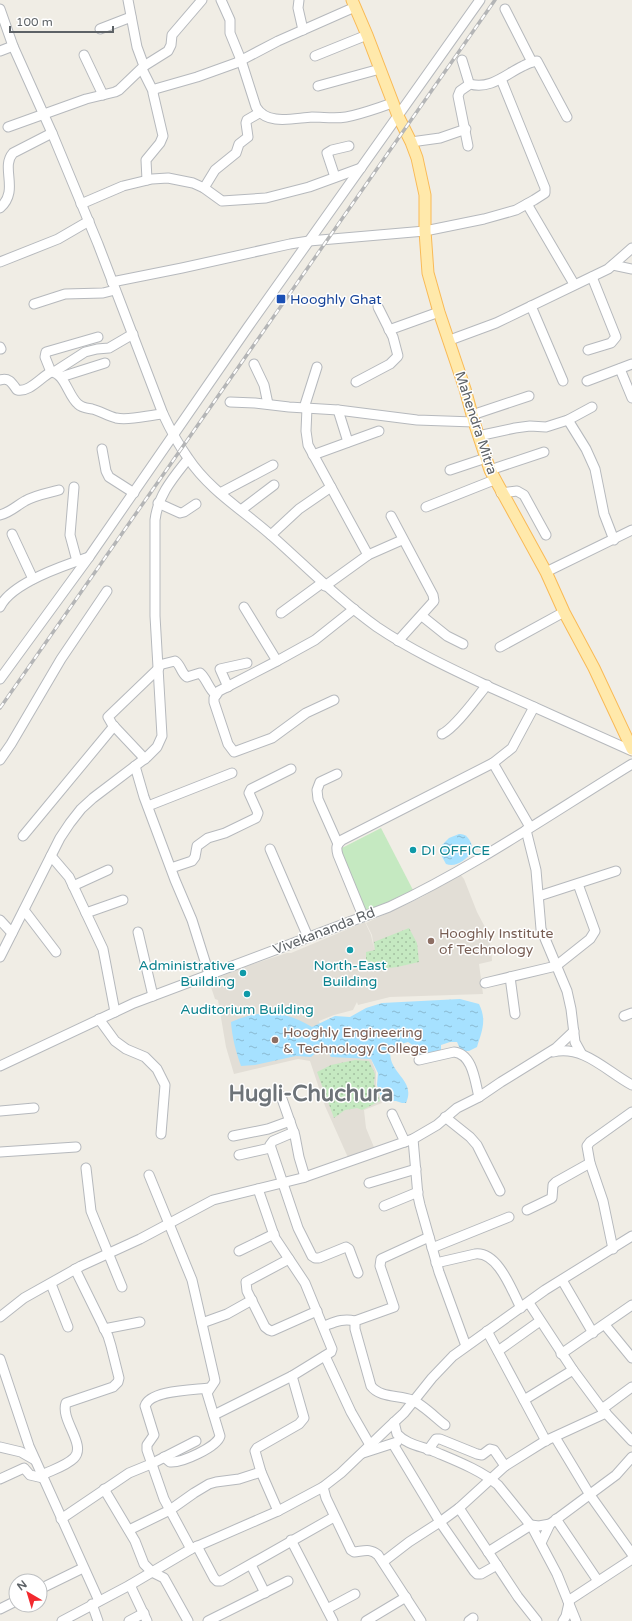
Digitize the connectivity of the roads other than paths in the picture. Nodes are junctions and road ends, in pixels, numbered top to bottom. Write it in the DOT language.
graph roads {
  1 [pos="128,0"];
  2 [pos="202,0"];
  3 [pos="221,0"];
  4 [pos="299,0"];
  5 [pos="480,0"];
  6 [pos="354,4"];
  7 [pos="0,9"];
  8 [pos="505,9"];
  9 [pos="131,17"];
  10 [pos="100,29"];
  11 [pos="303,30"];
  12 [pos="367,35"];
  13 [pos="13,46"];
  14 [pos="0,51"];
  15 [pos="84,55"];
  16 [pos="315,56"];
  17 [pos="241,60"];
  18 [pos="462,60"];
  19 [pos="532,62"];
  20 [pos="143,68"];
  21 [pos="380,69"];
  22 [pos="501,79"];
  23 [pos="470,84"];
  24 [pos="318,86"];
  25 [pos="153,91"];
  26 [pos="103,95"];
  27 [pos="393,103"];
  28 [pos="259,113"];
  29 [pos="43,114"];
  30 [pos="398,116"];
  31 [pos="567,117"];
  32 [pos="8,127"];
  33 [pos="466,129"];
  34 [pos="52,133"];
  35 [pos="411,142"];
  36 [pos="348,146"];
  37 [pos="468,146"];
  38 [pos="361,168"];
  39 [pos="335,177"];
  40 [pos="147,180"];
  41 [pos="204,188"];
  42 [pos="81,204"];
  43 [pos="527,204"];
  44 [pos="0,208"];
  45 [pos="89,222"];
  46 [pos="425,231"];
  47 [pos="309,241"];
  48 [pos="632,248"];
  49 [pos="0,262"];
  50 [pos="613,265"];
  51 [pos="632,269"];
  52 [pos="592,277"];
  53 [pos="574,284"];
  54 [pos="114,286"];
  55 [pos="34,304"];
  56 [pos="530,306"];
  57 [pos="378,307"];
  58 [pos="439,312"];
  59 [pos="389,330"];
  60 [pos="133,334"];
  61 [pos="98,337"];
  62 [pos="450,340"];
  63 [pos="588,350"];
  64 [pos="105,363"];
  65 [pos="254,364"];
  66 [pos="632,364"];
  67 [pos="317,366"];
  68 [pos="620,369"];
  69 [pos="55,373"];
  70 [pos="0,380"];
  71 [pos="563,381"];
  72 [pos="587,381"];
  73 [pos="356,382"];
  74 [pos="529,396"];
  75 [pos="632,398"];
  76 [pos="230,402"];
  77 [pos="268,404"];
  78 [pos="592,407"];
  79 [pos="306,408"];
  80 [pos="338,410"];
  81 [pos="163,414"];
  82 [pos="473,418"];
  83 [pos="568,420"];
  84 [pos="379,431"];
  85 [pos="173,435"];
  86 [pos="478,436"];
  87 [pos="348,442"];
  88 [pos="102,450"];
  89 [pos="544,452"];
  90 [pos="313,455"];
  91 [pos="486,458"];
  92 [pos="188,459"];
  93 [pos="274,465"];
  94 [pos="450,470"];
  95 [pos="492,475"];
  96 [pos="274,485"];
  97 [pos="74,487"];
  98 [pos="331,487"];
  99 [pos="60,490"];
  100 [pos="134,493"];
  101 [pos="220,493"];
  102 [pos="502,493"];
  103 [pos="158,503"];
  104 [pos="196,504"];
  105 [pos="426,507"];
  106 [pos="242,510"];
  107 [pos="0,515"];
  108 [pos="391,516"];
  109 [pos="632,530"];
  110 [pos="12,534"];
  111 [pos="272,535"];
  112 [pos="546,535"];
  113 [pos="402,540"];
  114 [pos="614,540"];
  115 [pos="368,555"];
  116 [pos="89,557"];
  117 [pos="76,562"];
  118 [pos="546,572"];
  119 [pos="32,579"];
  120 [pos="324,584"];
  121 [pos="107,591"];
  122 [pos="0,607"];
  123 [pos="244,607"];
  124 [pos="354,609"];
  125 [pos="564,612"];
  126 [pos="282,614"];
  127 [pos="422,616"];
  128 [pos="398,640"];
  129 [pos="463,644"];
  130 [pos="500,647"];
  131 [pos="278,661"];
  132 [pos="247,663"];
  133 [pos="159,667"];
  134 [pos="0,680"];
  135 [pos="487,685"];
  136 [pos="228,686"];
  137 [pos="216,695"];
  138 [pos="334,700"];
  139 [pos="534,707"];
  140 [pos="114,726"];
  141 [pos="442,734"];
  142 [pos="632,750"];
  143 [pos="145,759"];
  144 [pos="0,760"];
  145 [pos="493,763"];
  146 [pos="632,764"];
  147 [pos="135,766"];
  148 [pos="291,769"];
  149 [pos="232,772"];
  150 [pos="338,774"];
  151 [pos="148,806"];
  152 [pos="528,828"];
  153 [pos="23,836"];
  154 [pos="338,844"];
  155 [pos="270,849"];
  156 [pos="51,856"];
  157 [pos="171,868"];
  158 [pos="108,870"];
  159 [pos="616,871"];
  160 [pos="578,884"];
  161 [pos="73,886"];
  162 [pos="539,896"];
  163 [pos="123,900"];
  164 [pos="24,910"];
  165 [pos="86,913"];
  166 [pos="362,916"];
  167 [pos="0,920"];
  168 [pos="138,932"];
  169 [pos="12,933"];
  170 [pos="308,937"];
  171 [pos="56,952"];
  172 [pos="0,957"];
  173 [pos="556,966"];
  174 [pos="209,974"];
  175 [pos="510,977"];
  176 [pos="486,983"];
  177 [pos="153,996"];
  178 [pos="115,1012"];
  179 [pos="515,1014"];
  180 [pos="99,1019"];
  181 [pos="574,1031"];
  182 [pos="581,1053"];
  183 [pos="548,1054"];
  184 [pos="419,1060"];
  185 [pos="0,1066"];
  186 [pos="632,1085"];
  187 [pos="281,1096"];
  188 [pos="479,1097"];
  189 [pos="34,1108"];
  190 [pos="0,1111"];
  191 [pos="632,1112"];
  192 [pos="392,1114"];
  193 [pos="445,1117"];
  194 [pos="290,1121"];
  195 [pos="294,1132"];
  196 [pos="161,1134"];
  197 [pos="233,1136"];
  198 [pos="409,1141"];
  199 [pos="76,1147"];
  200 [pos="270,1148"];
  201 [pos="0,1152"];
  202 [pos="239,1155"];
  203 [pos="590,1163"];
  204 [pos="86,1168"];
  205 [pos="416,1169"];
  206 [pos="149,1175"];
  207 [pos="305,1177"];
  208 [pos="369,1183"];
  209 [pos="282,1184"];
  210 [pos="258,1189"];
  211 [pos="500,1190"];
  212 [pos="418,1192"];
  213 [pos="384,1206"];
  214 [pos="527,1210"];
  215 [pos="510,1217"];
  216 [pos="170,1223"];
  217 [pos="274,1234"];
  218 [pos="632,1236"];
  219 [pos="429,1237"];
  220 [pos="432,1248"];
  221 [pos="613,1249"];
  222 [pos="239,1251"];
  223 [pos="107,1253"];
  224 [pos="288,1259"];
  225 [pos="436,1263"];
  226 [pos="75,1270"];
  227 [pos="358,1273"];
  228 [pos="562,1280"];
  229 [pos="51,1284"];
  230 [pos="122,1287"];
  231 [pos="252,1300"];
  232 [pos="525,1305"];
  233 [pos="632,1305"];
  234 [pos="317,1311"];
  235 [pos="0,1317"];
  236 [pos="355,1321"];
  237 [pos="540,1321"];
  238 [pos="140,1322"];
  239 [pos="202,1323"];
  240 [pos="605,1325"];
  241 [pos="324,1326"];
  242 [pos="68,1327"];
  243 [pos="104,1328"];
  244 [pos="487,1331"];
  245 [pos="593,1333"];
  246 [pos="466,1346"];
  247 [pos="498,1351"];
  248 [pos="561,1354"];
  249 [pos="325,1356"];
  250 [pos="632,1358"];
  251 [pos="0,1359"];
  252 [pos="572,1370"];
  253 [pos="292,1376"];
  254 [pos="632,1387"];
  255 [pos="209,1388"];
  256 [pos="413,1400"];
  257 [pos="524,1400"];
  258 [pos="604,1411"];
  259 [pos="214,1415"];
  260 [pos="394,1422"];
  261 [pos="445,1425"];
  262 [pos="555,1437"];
  263 [pos="196,1441"];
  264 [pos="404,1441"];
  265 [pos="546,1441"];
  266 [pos="632,1441"];
  267 [pos="393,1444"];
  268 [pos="370,1445"];
  269 [pos="0,1447"];
  270 [pos="428,1450"];
  271 [pos="363,1453"];
  272 [pos="164,1457"];
  273 [pos="632,1457"];
  274 [pos="35,1460"];
  275 [pos="151,1464"];
  276 [pos="505,1466"];
  277 [pos="261,1472"];
  278 [pos="42,1477"];
  279 [pos="0,1479"];
  280 [pos="492,1480"];
  281 [pos="323,1487"];
  282 [pos="104,1489"];
  283 [pos="590,1495"];
  284 [pos="459,1508"];
  285 [pos="170,1510"];
  286 [pos="278,1511"];
  287 [pos="334,1517"];
  288 [pos="61,1519"];
  289 [pos="440,1522"];
  290 [pos="553,1522"];
  291 [pos="530,1525"];
  292 [pos="129,1530"];
  293 [pos="292,1540"];
  294 [pos="541,1543"];
  295 [pos="194,1548"];
  296 [pos="488,1552"];
  297 [pos="632,1554"];
  298 [pos="632,1558"];
  299 [pos="383,1562"];
  300 [pos="497,1564"];
  301 [pos="251,1565"];
  302 [pos="83,1568"];
  303 [pos="152,1572"];
  304 [pos="288,1581"];
  305 [pos="598,1581"];
  306 [pos="48,1585"];
  307 [pos="130,1585"];
  308 [pos="265,1593"];
  309 [pos="355,1594"];
  310 [pos="406,1597"];
  311 [pos="568,1602"];
  312 [pos="96,1603"];
  313 [pos="327,1609"];
  314 [pos="146,1617"];
  315 [pos="62,1621"];
  316 [pos="98,1621"];
  317 [pos="129,1621"];
  318 [pos="188,1621"];
  319 [pos="208,1621"];
  320 [pos="333,1621"];
  321 [pos="366,1621"];
  322 [pos="421,1621"];
  323 [pos="537,1621"];
  324 [pos="563,1621"];
  325 [pos="576,1621"];
  1 -- 9 [label="street"];
  2 -- 20 [label="street"];
  3 -- 17 [label="street"];
  4 -- 11 [label="street"];
  5 -- 30 [label="street"];
  6 -- 11 [label="street"];
  6 -- 12 [label="main road, Mahendra Mitra"];
  7 -- 13 [label="street"];
  8 -- 19 [label="street"];
  9 -- 10 [label="street"];
  9 -- 20 [label="street"];
  11 -- 17 [label="street"];
  12 -- 16 [label="street"];
  12 -- 21 [label="main road, Mahendra Mitra"];
  13 -- 14 [label="street"];
  13 -- 29 [label="street"];
  15 -- 26 [label="street"];
  17 -- 25 [label="street"];
  17 -- 28 [label="street"];
  18 -- 23 [label="street"];
  19 -- 22 [label="street"];
  19 -- 31 [label="street"];
  20 -- 25 [label="street"];
  20 -- 26 [label="street"];
  21 -- 24 [label="street"];
  21 -- 27 [label="main road, Mahendra Mitra"];
  22 -- 23 [label="street"];
  22 -- 43 [label="street"];
  23 -- 33 [label="street"];
  25 -- 40 [label="street"];
  26 -- 29 [label="street"];
  27 -- 28 [label="street"];
  27 -- 30 [label="main road, Mahendra Mitra"];
  28 -- 41 [label="street"];
  29 -- 32 [label="street"];
  29 -- 34 [label="street"];
  30 -- 35 [label="main road, Mahendra Mitra"];
  30 -- 38 [label="street"];
  33 -- 35 [label="street"];
  33 -- 37 [label="street"];
  34 -- 42 [label="street"];
  34 -- 44 [label="street"];
  35 -- 46 [label="main road, Mahendra Mitra"];
  36 -- 39 [label="street"];
  38 -- 39 [label="street"];
  38 -- 47 [label="street"];
  39 -- 41 [label="street"];
  40 -- 41 [label="street"];
  40 -- 42 [label="street"];
  42 -- 45 [label="street"];
  43 -- 46 [label="street"];
  43 -- 53 [label="street"];
  45 -- 49 [label="street"];
  45 -- 54 [label="street"];
  46 -- 47 [label="street"];
  46 -- 58 [label="main road, Mahendra Mitra"];
  47 -- 54 [label="street"];
  47 -- 85 [label="street"];
  48 -- 50 [label="street"];
  50 -- 51 [label="street"];
  50 -- 52 [label="street"];
  52 -- 53 [label="street"];
  52 -- 63 [label="street"];
  53 -- 56 [label="street"];
  54 -- 55 [label="street"];
  54 -- 60 [label="street"];
  56 -- 62 [label="street"];
  56 -- 71 [label="street"];
  57 -- 59 [label="street"];
  58 -- 59 [label="street"];
  58 -- 62 [label="main road, Mahendra Mitra"];
  59 -- 73 [label="street"];
  60 -- 69 [label="street"];
  60 -- 81 [label="street"];
  61 -- 69 [label="street"];
  62 -- 82 [label="main road, Mahendra Mitra"];
  64 -- 69 [label="street"];
  65 -- 77 [label="street"];
  66 -- 68 [label="street"];
  67 -- 79 [label="street"];
  68 -- 72 [label="street"];
  68 -- 75 [label="street"];
  69 -- 70 [label="street"];
  69 -- 81 [label="street"];
  74 -- 82 [label="street"];
  76 -- 77 [label="street"];
  77 -- 79 [label="street"];
  78 -- 83 [label="street"];
  79 -- 80 [label="street"];
  79 -- 90 [label="street"];
  80 -- 82 [label="street"];
  80 -- 87 [label="street"];
  81 -- 85 [label="street"];
  82 -- 86 [label="main road, Mahendra Mitra"];
  83 -- 86 [label="street"];
  83 -- 114 [label="street"];
  84 -- 87 [label="street"];
  85 -- 92 [label="street"];
  85 -- 100 [label="street"];
  86 -- 91 [label="main road, Mahendra Mitra"];
  87 -- 90 [label="street"];
  88 -- 100 [label="street"];
  89 -- 95 [label="street"];
  90 -- 98 [label="street"];
  91 -- 94 [label="street"];
  91 -- 95 [label="main road, Mahendra Mitra"];
  92 -- 101 [label="street"];
  92 -- 103 [label="street"];
  93 -- 101 [label="street"];
  95 -- 102 [label="main road, Mahendra Mitra"];
  95 -- 105 [label="street"];
  96 -- 106 [label="street"];
  97 -- 117 [label="street"];
  98 -- 111 [label="street"];
  98 -- 115 [label="street"];
  99 -- 107 [label="street"];
  100 -- 116 [label="street"];
  101 -- 106 [label="street"];
  102 -- 112 [label="street"];
  102 -- 118 [label="main road, Mahendra Mitra"];
  103 -- 104 [label="street"];
  103 -- 133 [label="street"];
  106 -- 111 [label="street"];
  108 -- 113 [label="street"];
  109 -- 114 [label="street"];
  110 -- 119 [label="street"];
  111 -- 120 [label="street"];
  113 -- 115 [label="street"];
  113 -- 127 [label="street"];
  114 -- 118 [label="street"];
  115 -- 120 [label="street"];
  116 -- 117 [label="street"];
  116 -- 134 [label="street"];
  117 -- 119 [label="street"];
  118 -- 125 [label="main road, Mahendra Mitra"];
  119 -- 122 [label="street"];
  120 -- 124 [label="street"];
  120 -- 126 [label="street"];
  121 -- 144 [label="street"];
  123 -- 131 [label="street"];
  124 -- 128 [label="street"];
  124 -- 131 [label="street"];
  125 -- 130 [label="street"];
  125 -- 142 [label="main road, Mahendra Mitra"];
  127 -- 128 [label="street"];
  127 -- 129 [label="street"];
  128 -- 135 [label="street"];
  131 -- 136 [label="street"];
  132 -- 136 [label="street"];
  133 -- 137 [label="street"];
  133 -- 140 [label="street"];
  133 -- 143 [label="street"];
  135 -- 139 [label="street"];
  135 -- 141 [label="street"];
  136 -- 137 [label="street"];
  137 -- 138 [label="street"];
  139 -- 142 [label="street"];
  139 -- 145 [label="street"];
  140 -- 143 [label="street"];
  140 -- 153 [label="street"];
  143 -- 147 [label="street"];
  145 -- 152 [label="street"];
  145 -- 154 [label="street"];
  146 -- 152 [label="street, Vivekananda Rd"];
  147 -- 151 [label="street"];
  147 -- 156 [label="street"];
  148 -- 157 [label="street"];
  149 -- 151 [label="street"];
  150 -- 154 [label="street"];
  151 -- 157 [label="street"];
  152 -- 162 [label="street"];
  152 -- 166 [label="street, Vivekananda Rd"];
  154 -- 166 [label="street"];
  155 -- 170 [label="street"];
  156 -- 161 [label="street"];
  156 -- 164 [label="street"];
  157 -- 174 [label="street"];
  158 -- 161 [label="street"];
  159 -- 160 [label="street"];
  160 -- 162 [label="street"];
  160 -- 173 [label="street"];
  161 -- 165 [label="street"];
  162 -- 173 [label="street"];
  163 -- 165 [label="street"];
  164 -- 169 [label="street"];
  164 -- 171 [label="street"];
  165 -- 178 [label="street"];
  166 -- 170 [label="street, Vivekananda Rd"];
  167 -- 169 [label="street"];
  168 -- 177 [label="street"];
  169 -- 172 [label="street"];
  170 -- 174 [label="street, Vivekananda Rd"];
  173 -- 175 [label="street"];
  173 -- 181 [label="street"];
  174 -- 177 [label="street, Vivekananda Rd"];
  175 -- 176 [label="street"];
  175 -- 179 [label="street"];
  177 -- 178 [label="street, Vivekananda Rd"];
  178 -- 180 [label="street, Vivekananda Rd"];
  180 -- 185 [label="street, Vivekananda Rd"];
  180 -- 196 [label="street"];
  181 -- 182 [label="street"];
  181 -- 183 [label="street"];
  182 -- 183 [label="street"];
  182 -- 186 [label="street"];
  183 -- 188 [label="street"];
  184 -- 188 [label="street"];
  187 -- 194 [label="street"];
  188 -- 193 [label="street"];
  189 -- 190 [label="street"];
  191 -- 203 [label="street"];
  192 -- 198 [label="street"];
  193 -- 198 [label="street"];
  193 -- 211 [label="street"];
  194 -- 195 [label="street"];
  194 -- 197 [label="street"];
  195 -- 200 [label="street"];
  195 -- 207 [label="street"];
  198 -- 205 [label="street"];
  198 -- 207 [label="street"];
  199 -- 201 [label="street"];
  200 -- 202 [label="street"];
  200 -- 209 [label="street"];
  203 -- 214 [label="street"];
  203 -- 221 [label="street"];
  204 -- 223 [label="street"];
  205 -- 208 [label="street"];
  205 -- 212 [label="street"];
  206 -- 216 [label="street"];
  207 -- 209 [label="street"];
  209 -- 210 [label="street"];
  209 -- 227 [label="street"];
  210 -- 216 [label="street"];
  210 -- 217 [label="street"];
  212 -- 213 [label="street"];
  212 -- 219 [label="street"];
  215 -- 220 [label="street"];
  216 -- 223 [label="street"];
  216 -- 239 [label="street"];
  217 -- 222 [label="street"];
  217 -- 224 [label="street"];
  218 -- 221 [label="street"];
  219 -- 220 [label="street"];
  219 -- 236 [label="street"];
  220 -- 225 [label="street"];
  221 -- 228 [label="street"];
  223 -- 226 [label="street"];
  223 -- 230 [label="street"];
  224 -- 231 [label="street"];
  224 -- 234 [label="street"];
  225 -- 232 [label="street"];
  225 -- 246 [label="street"];
  226 -- 229 [label="street"];
  226 -- 243 [label="street"];
  228 -- 232 [label="street"];
  228 -- 245 [label="street"];
  229 -- 235 [label="street"];
  229 -- 242 [label="street"];
  231 -- 234 [label="street"];
  231 -- 239 [label="street"];
  232 -- 237 [label="street"];
  232 -- 244 [label="street"];
  233 -- 240 [label="street"];
  234 -- 241 [label="street"];
  236 -- 241 [label="street"];
  236 -- 256 [label="street"];
  237 -- 247 [label="street"];
  237 -- 248 [label="street"];
  238 -- 243 [label="street"];
  239 -- 255 [label="street"];
  240 -- 245 [label="street"];
  240 -- 250 [label="street"];
  241 -- 249 [label="street"];
  243 -- 278 [label="street"];
  244 -- 246 [label="street"];
  244 -- 247 [label="street"];
  245 -- 248 [label="street"];
  246 -- 256 [label="street"];
  247 -- 257 [label="street"];
  248 -- 252 [label="street"];
  249 -- 253 [label="street"];
  249 -- 268 [label="street"];
  251 -- 274 [label="street"];
  252 -- 257 [label="street"];
  252 -- 258 [label="street"];
  253 -- 259 [label="street"];
  253 -- 277 [label="street"];
  254 -- 258 [label="street"];
  255 -- 259 [label="street"];
  255 -- 275 [label="street"];
  256 -- 260 [label="street"];
  256 -- 261 [label="street"];
  257 -- 265 [label="street"];
  258 -- 262 [label="street"];
  258 -- 266 [label="street"];
  259 -- 272 [label="street"];
  260 -- 264 [label="street"];
  260 -- 268 [label="street"];
  262 -- 265 [label="street"];
  262 -- 283 [label="street"];
  263 -- 272 [label="street"];
  264 -- 267 [label="street"];
  264 -- 270 [label="street"];
  265 -- 276 [label="street"];
  267 -- 271 [label="street"];
  267 -- 289 [label="street"];
  268 -- 271 [label="street"];
  269 -- 274 [label="street"];
  270 -- 276 [label="street"];
  270 -- 280 [label="street"];
  271 -- 281 [label="street"];
  272 -- 275 [label="street"];
  273 -- 283 [label="street"];
  274 -- 278 [label="street"];
  275 -- 282 [label="street"];
  275 -- 285 [label="street"];
  276 -- 280 [label="street"];
  277 -- 285 [label="street"];
  277 -- 286 [label="street"];
  278 -- 279 [label="street"];
  278 -- 288 [label="street"];
  280 -- 284 [label="street"];
  280 -- 291 [label="street"];
  281 -- 286 [label="street"];
  281 -- 287 [label="street"];
  282 -- 288 [label="street"];
  282 -- 292 [label="street"];
  283 -- 290 [label="street"];
  283 -- 297 [label="street"];
  284 -- 289 [label="street"];
  284 -- 296 [label="street"];
  285 -- 292 [label="street"];
  285 -- 295 [label="street"];
  286 -- 295 [label="street"];
  287 -- 293 [label="street"];
  287 -- 299 [label="street"];
  288 -- 302 [label="street"];
  289 -- 299 [label="street"];
  289 -- 300 [label="street"];
  290 -- 291 [label="street"];
  290 -- 294 [label="street"];
  290 -- 305 [label="street"];
  291 -- 294 [label="street"];
  291 -- 296 [label="street"];
  292 -- 303 [label="street"];
  293 -- 301 [label="street"];
  293 -- 313 [label="street"];
  294 -- 311 [label="street"];
  295 -- 301 [label="street"];
  295 -- 303 [label="street"];
  296 -- 300 [label="street"];
  298 -- 305 [label="street"];
  299 -- 310 [label="street"];
  300 -- 323 [label="street"];
  301 -- 308 [label="street"];
  302 -- 306 [label="street"];
  302 -- 312 [label="street"];
  303 -- 307 [label="street"];
  303 -- 318 [label="street"];
  304 -- 308 [label="street"];
  305 -- 311 [label="street"];
  307 -- 312 [label="street"];
  307 -- 314 [label="street"];
  308 -- 319 [label="street"];
  309 -- 313 [label="street"];
  310 -- 321 [label="street"];
  310 -- 322 [label="street"];
  311 -- 324 [label="street"];
  311 -- 325 [label="street"];
  312 -- 315 [label="street"];
  312 -- 316 [label="street"];
  313 -- 320 [label="street"];
  314 -- 317 [label="street"];
}
